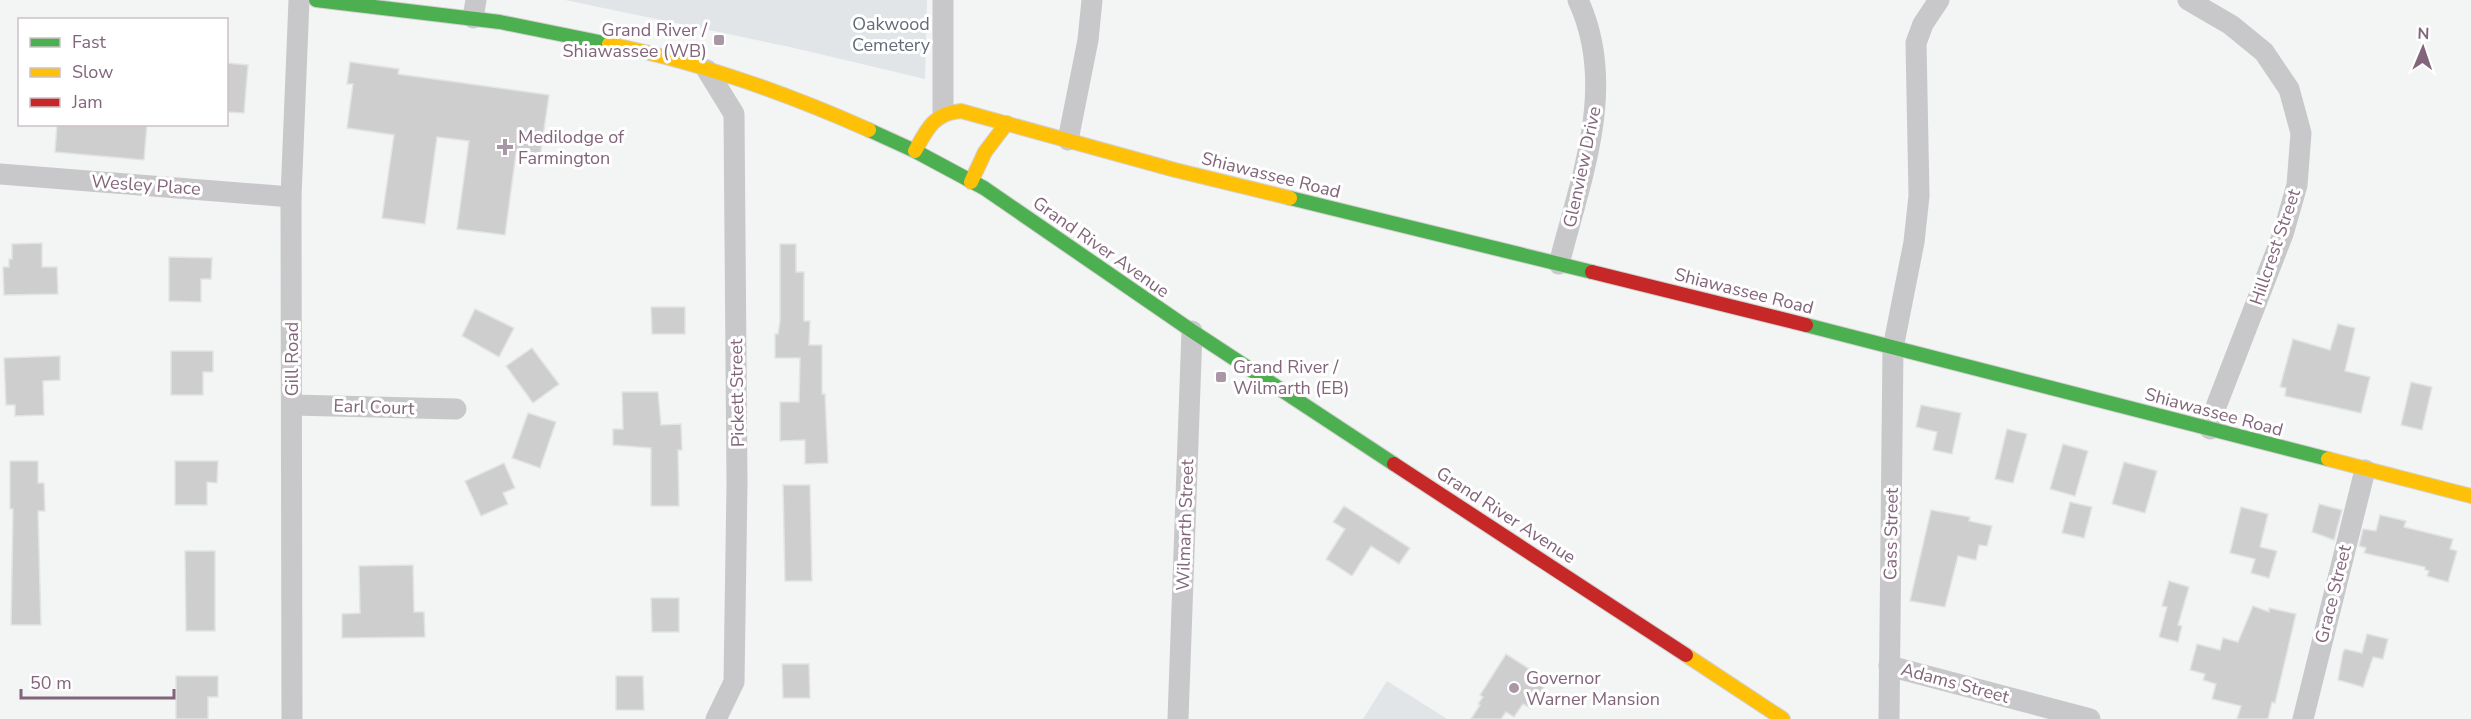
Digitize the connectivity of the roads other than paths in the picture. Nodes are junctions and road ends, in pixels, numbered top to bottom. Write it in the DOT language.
graph roads {
  1 [pos="299,0"];
  2 [pos="316,0"];
  3 [pos="943,0"];
  4 [pos="1092,0"];
  5 [pos="1578,0"];
  6 [pos="1939,0"];
  7 [pos="2188,0"];
  8 [pos="474,9"];
  9 [pos="707,70"];
  10 [pos="943,111"];
  11 [pos="1007,123"];
  12 [pos="1068,140"];
  13 [pos="915,151"];
  14 [pos="0,174"];
  15 [pos="971,182"];
  16 [pos="291,197"];
  17 [pos="1560,264"];
  18 [pos="1192,331"];
  19 [pos="1893,348"];
  20 [pos="292,405"];
  21 [pos="456,409"];
  22 [pos="2210,429"];
  23 [pos="2365,470"];
  24 [pos="2471,496"];
  25 [pos="1889,666"];
  26 [pos="292,719"];
  27 [pos="716,719"];
  28 [pos="1178,719"];
  29 [pos="1784,719"];
  30 [pos="1889,719"];
  31 [pos="2090,719"];
  32 [pos="2303,719"];
  1 -- 16 [label="street, Gill Road"];
  2 -- 8 [label="street, Grand River Avenue"];
  3 -- 10 [label="street"];
  4 -- 12 [label="street"];
  5 -- 17 [label="street, Glenview Drive"];
  6 -- 19 [label="street"];
  7 -- 22 [label="street, Hillcrest Street"];
  8 -- 9 [label="street, Grand River Avenue"];
  9 -- 13 [label="street, Grand River Avenue"];
  9 -- 27 [label="street, Pickett Street"];
  10 -- 11 [label="street, Shiawassee Road"];
  10 -- 13 [label="street"];
  11 -- 12 [label="street, Shiawassee Road"];
  11 -- 15 [label="street"];
  12 -- 17 [label="street, Shiawassee Road"];
  13 -- 15 [label="street, Grand River Avenue"];
  14 -- 16 [label="street, Wesley Place"];
  15 -- 18 [label="street, Grand River Avenue"];
  16 -- 20 [label="street, Gill Road"];
  17 -- 19 [label="street, Shiawassee Road"];
  18 -- 28 [label="street, Wilmarth Street"];
  18 -- 29 [label="street, Grand River Avenue"];
  19 -- 22 [label="street, Shiawassee Road"];
  19 -- 25 [label="street, Cass Street"];
  20 -- 21 [label="street, Earl Court"];
  20 -- 26 [label="street, Gill Road"];
  22 -- 23 [label="street, Shiawassee Road"];
  23 -- 24 [label="street, Shiawassee Road"];
  23 -- 32 [label="street, Grace Street"];
  25 -- 30 [label="street, Cass Street"];
  25 -- 31 [label="street, Adams Street"];
}
